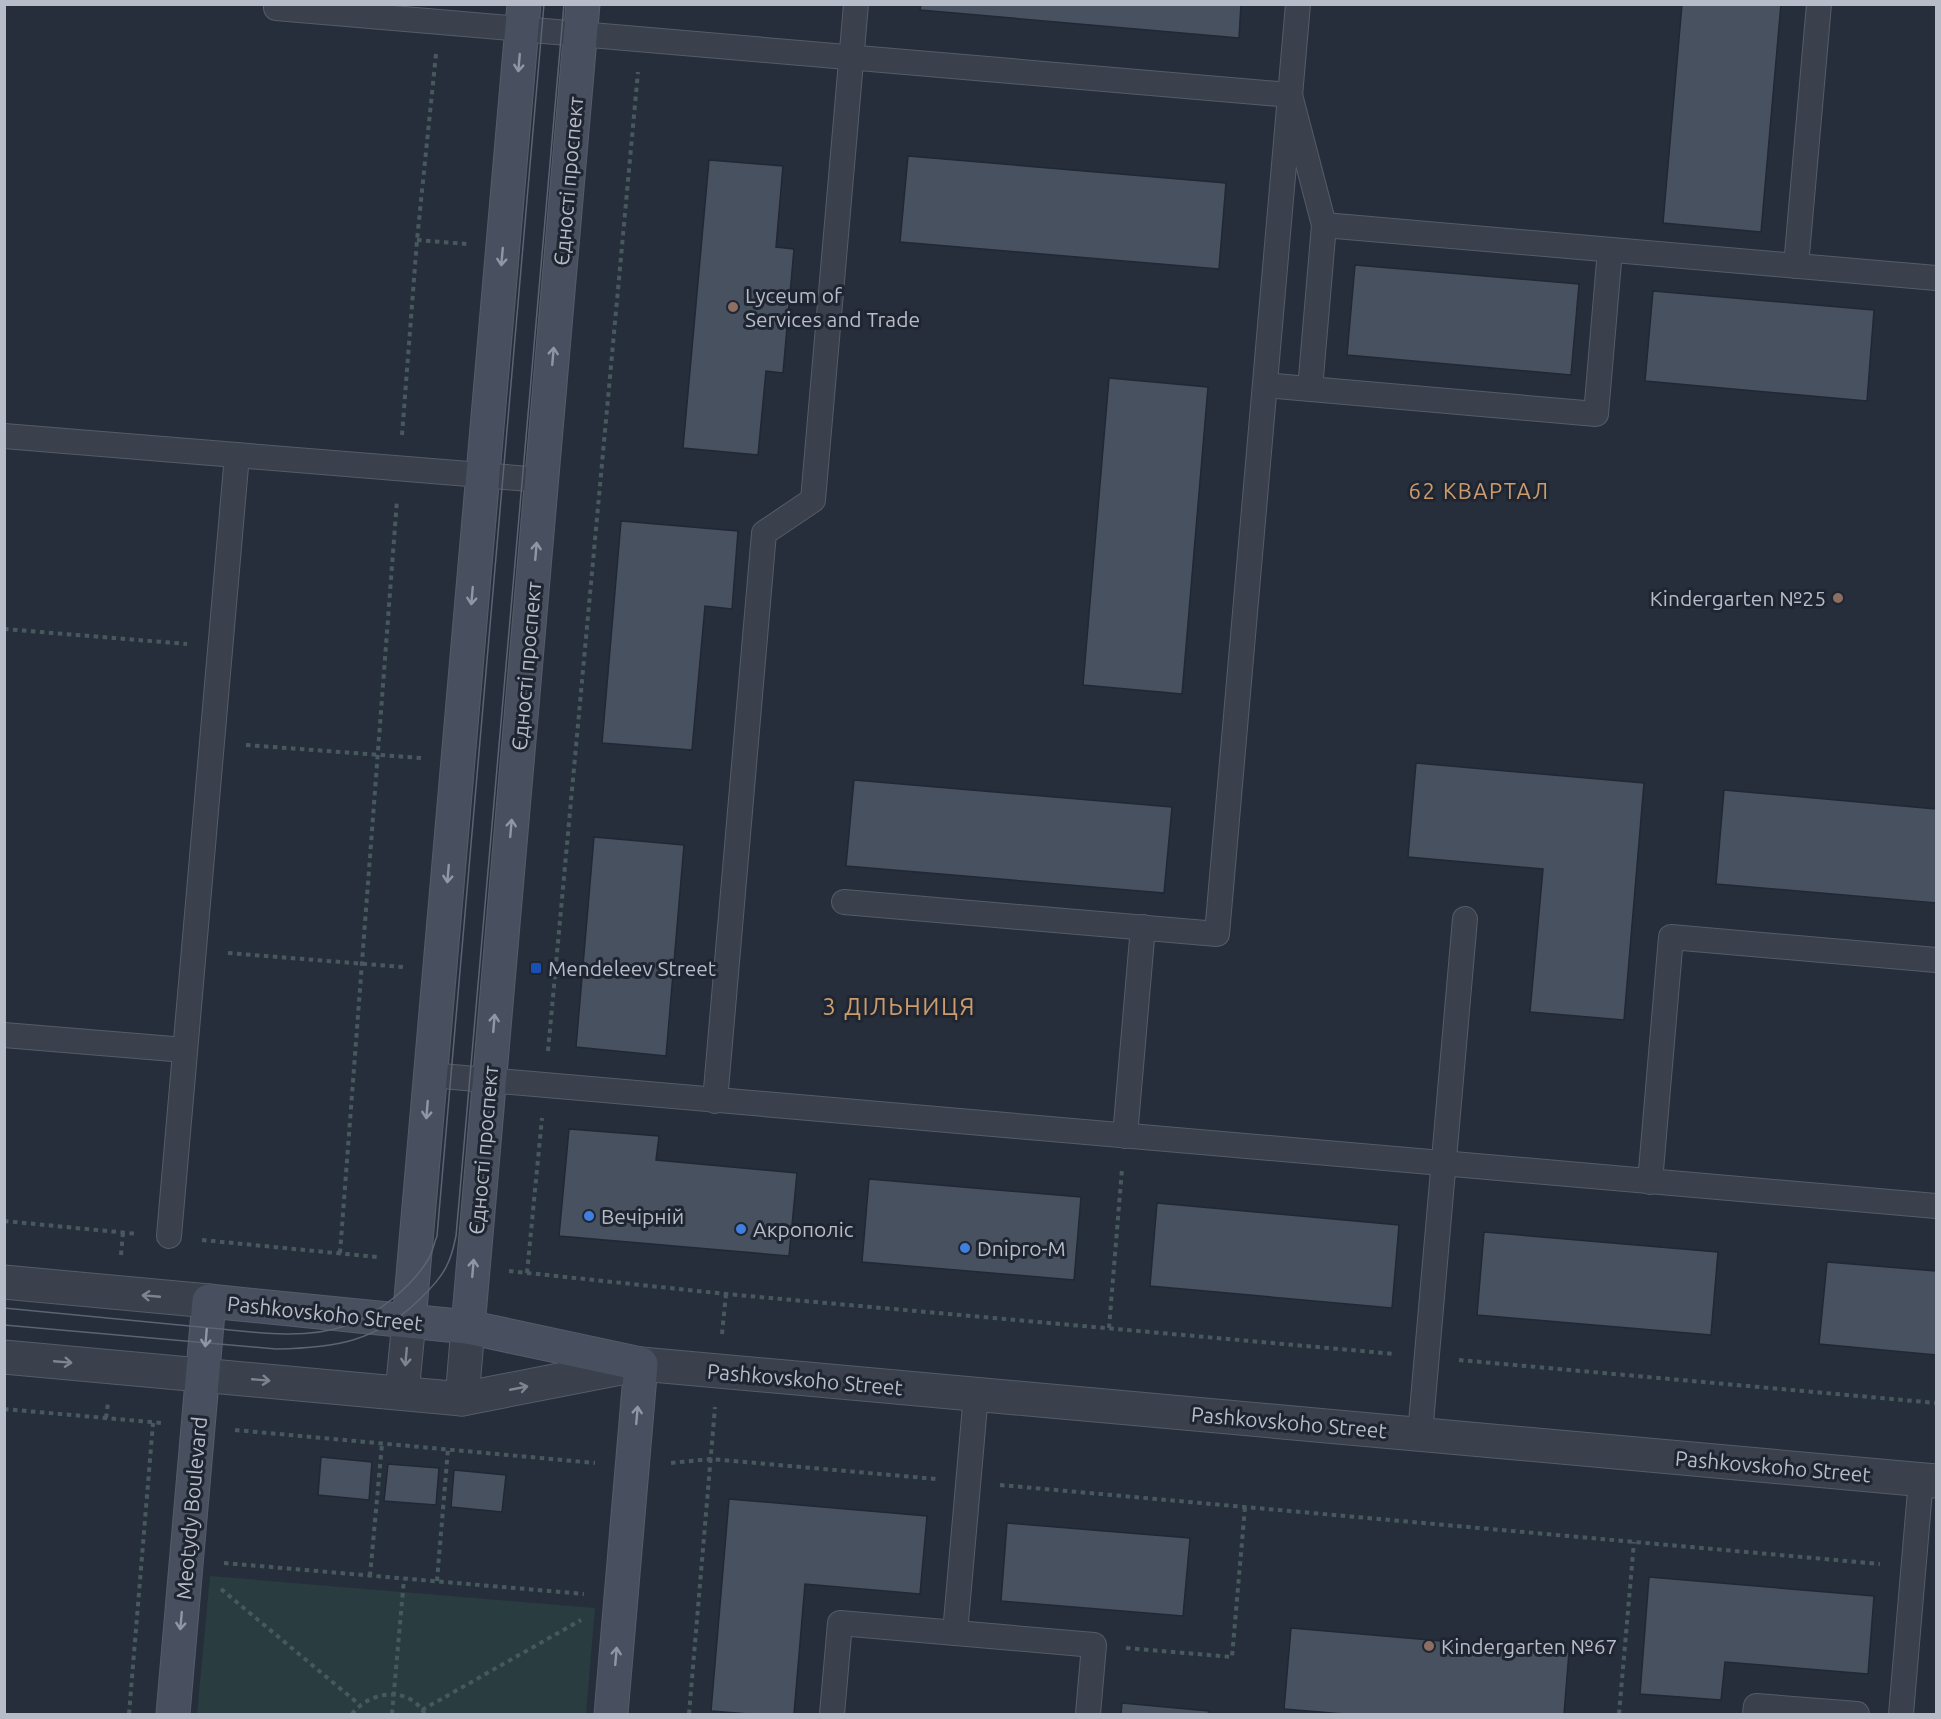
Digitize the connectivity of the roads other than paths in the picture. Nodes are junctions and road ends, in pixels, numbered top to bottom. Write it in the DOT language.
graph roads {
  1 [pos="276,4"];
  2 [pos="856,4"];
  3 [pos="1298,4"];
  4 [pos="1819,4"];
  5 [pos="523,17"];
  6 [pos="582,19"];
  7 [pos="852,57"];
  8 [pos="1290,95"];
  9 [pos="1324,225"];
  10 [pos="1610,250"];
  11 [pos="1796,266"];
  12 [pos="1936,278"];
  13 [pos="1265,385"];
  14 [pos="1310,389"];
  15 [pos="4,436"];
  16 [pos="237,455"];
  17 [pos="483,475"];
  18 [pos="542,480"];
  19 [pos="844,902"];
  20 [pos="1465,919"];
  21 [pos="1143,927"];
  22 [pos="1936,960"];
  23 [pos="4,1035"];
  24 [pos="185,1050"];
  25 [pos="430,1076"];
  26 [pos="489,1081"];
  27 [pos="715,1101"];
  28 [pos="1125,1136"];
  29 [pos="1443,1164"];
  30 [pos="1650,1182"];
  31 [pos="1936,1206"];
  32 [pos="168,1236"];
  33 [pos="4,1282"];
  34 [pos="209,1301"];
  35 [pos="409,1321"];
  36 [pos="468,1327"];
  37 [pos="4,1357"];
  38 [pos="641,1364"];
  39 [pos="203,1375"];
  40 [pos="402,1393"];
  41 [pos="976,1394"];
  42 [pos="462,1399"];
  43 [pos="1420,1434"];
  44 [pos="1929,1480"];
  45 [pos="956,1633"];
  46 [pos="173,1714"];
  47 [pos="610,1714"];
  48 [pos="832,1714"];
  49 [pos="1088,1714"];
  50 [pos="1755,1714"];
  51 [pos="1857,1714"];
  52 [pos="1901,1714"];
  1 -- 5 [label="lane"];
  2 -- 7 [label="lane"];
  3 -- 8 [label="lane"];
  4 -- 11 [label="lane"];
  5 -- 6 [label="lane"];
  5 -- 17 [label="main road, one-way"];
  6 -- 7 [label="lane"];
  18 -- 6 [label="main road, Єдності проспект, one-way"];
  7 -- 8 [label="lane"];
  7 -- 27 [label="lane"];
  8 -- 9 [label="lane"];
  8 -- 13 [label="lane"];
  9 -- 10 [label="lane"];
  9 -- 14 [label="lane"];
  10 -- 11 [label="lane"];
  10 -- 14 [label="lane"];
  11 -- 12 [label="lane"];
  13 -- 14 [label="lane"];
  13 -- 21 [label="lane"];
  15 -- 16 [label="lane"];
  16 -- 17 [label="lane"];
  16 -- 24 [label="lane"];
  17 -- 18 [label="lane"];
  17 -- 25 [label="main road, one-way"];
  26 -- 18 [label="main road, Єдності проспект, one-way"];
  19 -- 21 [label="lane"];
  20 -- 29 [label="lane"];
  21 -- 28 [label="lane"];
  22 -- 30 [label="lane"];
  23 -- 24 [label="lane"];
  24 -- 32 [label="lane"];
  25 -- 26 [label="lane"];
  25 -- 35 [label="main road, one-way"];
  26 -- 27 [label="lane"];
  36 -- 26 [label="main road, Єдності проспект, one-way"];
  27 -- 28 [label="lane"];
  28 -- 29 [label="lane"];
  29 -- 30 [label="lane"];
  29 -- 43 [label="lane"];
  30 -- 31 [label="lane"];
  34 -- 33 [label="street, Pashkovskoho Street, one-way"];
  34 -- 35 [label="main road, Pashkovskoho Street"];
  34 -- 39 [label="main road, Meotydy Boulevard, one-way"];
  35 -- 36 [label="main road, Pashkovskoho Street"];
  35 -- 40 [label="street, one-way"];
  36 -- 38 [label="main road, Pashkovskoho Street"];
  36 -- 42 [label="street"];
  37 -- 39 [label="street, Pashkovskoho Street, one-way"];
  38 -- 41 [label="street, Pashkovskoho Street"];
  42 -- 38 [label="street, Pashkovskoho Street, one-way"];
  47 -- 38 [label="main road, one-way"];
  39 -- 40 [label="street, Pashkovskoho Street, one-way"];
  39 -- 46 [label="main road, Meotydy Boulevard, one-way"];
  40 -- 42 [label="street, Pashkovskoho Street"];
  41 -- 43 [label="street, Pashkovskoho Street"];
  41 -- 45 [label="lane"];
  43 -- 44 [label="street, Pashkovskoho Street"];
  44 -- 52 [label="lane"];
  45 -- 48 [label="lane"];
  45 -- 49 [label="lane"];
  50 -- 51 [label="lane"];
}
